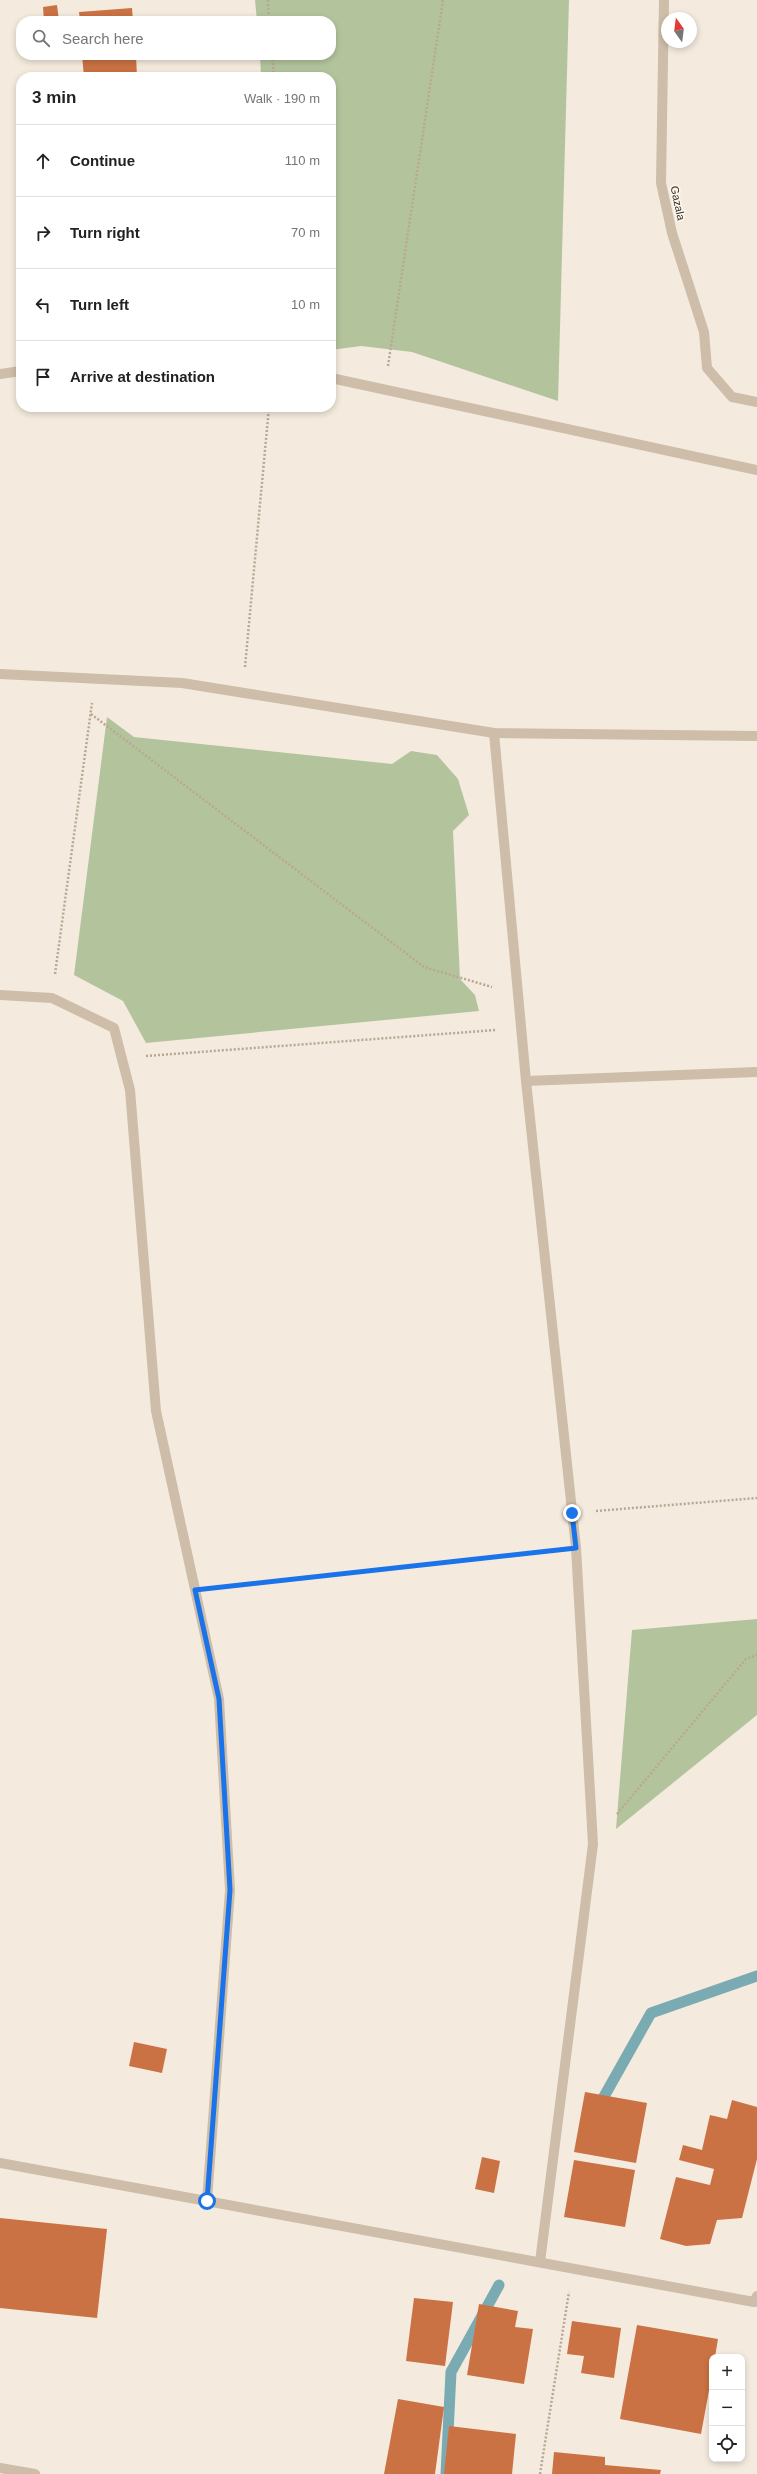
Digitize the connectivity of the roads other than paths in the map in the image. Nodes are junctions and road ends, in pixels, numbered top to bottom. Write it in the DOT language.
graph roads {
  1 [pos="664,0"];
  2 [pos="16,371"];
  3 [pos="0,374"];
  4 [pos="336,379"];
  5 [pos="757,402"];
  6 [pos="757,470"];
  7 [pos="0,674"];
  8 [pos="494,732"];
  9 [pos="757,736"];
  10 [pos="0,995"];
  11 [pos="757,1072"];
  12 [pos="526,1081"];
  13 [pos="0,2163"];
  14 [pos="207,2201"];
  15 [pos="540,2262"];
  16 [pos="757,2296"];
  17 [pos="0,2468"];
  18 [pos="35,2474"];
  1 -- 5 [label="street, Gazala"];
  2 -- 3 [label="street"];
  4 -- 6 [label="street"];
  7 -- 8 [label="street"];
  8 -- 9 [label="street"];
  8 -- 12 [label="street"];
  10 -- 14 [label="street"];
  11 -- 12 [label="street"];
  12 -- 15 [label="street"];
  13 -- 14 [label="street"];
  14 -- 15 [label="street"];
  15 -- 16 [label="street"];
  17 -- 18 [label="street"];
}
